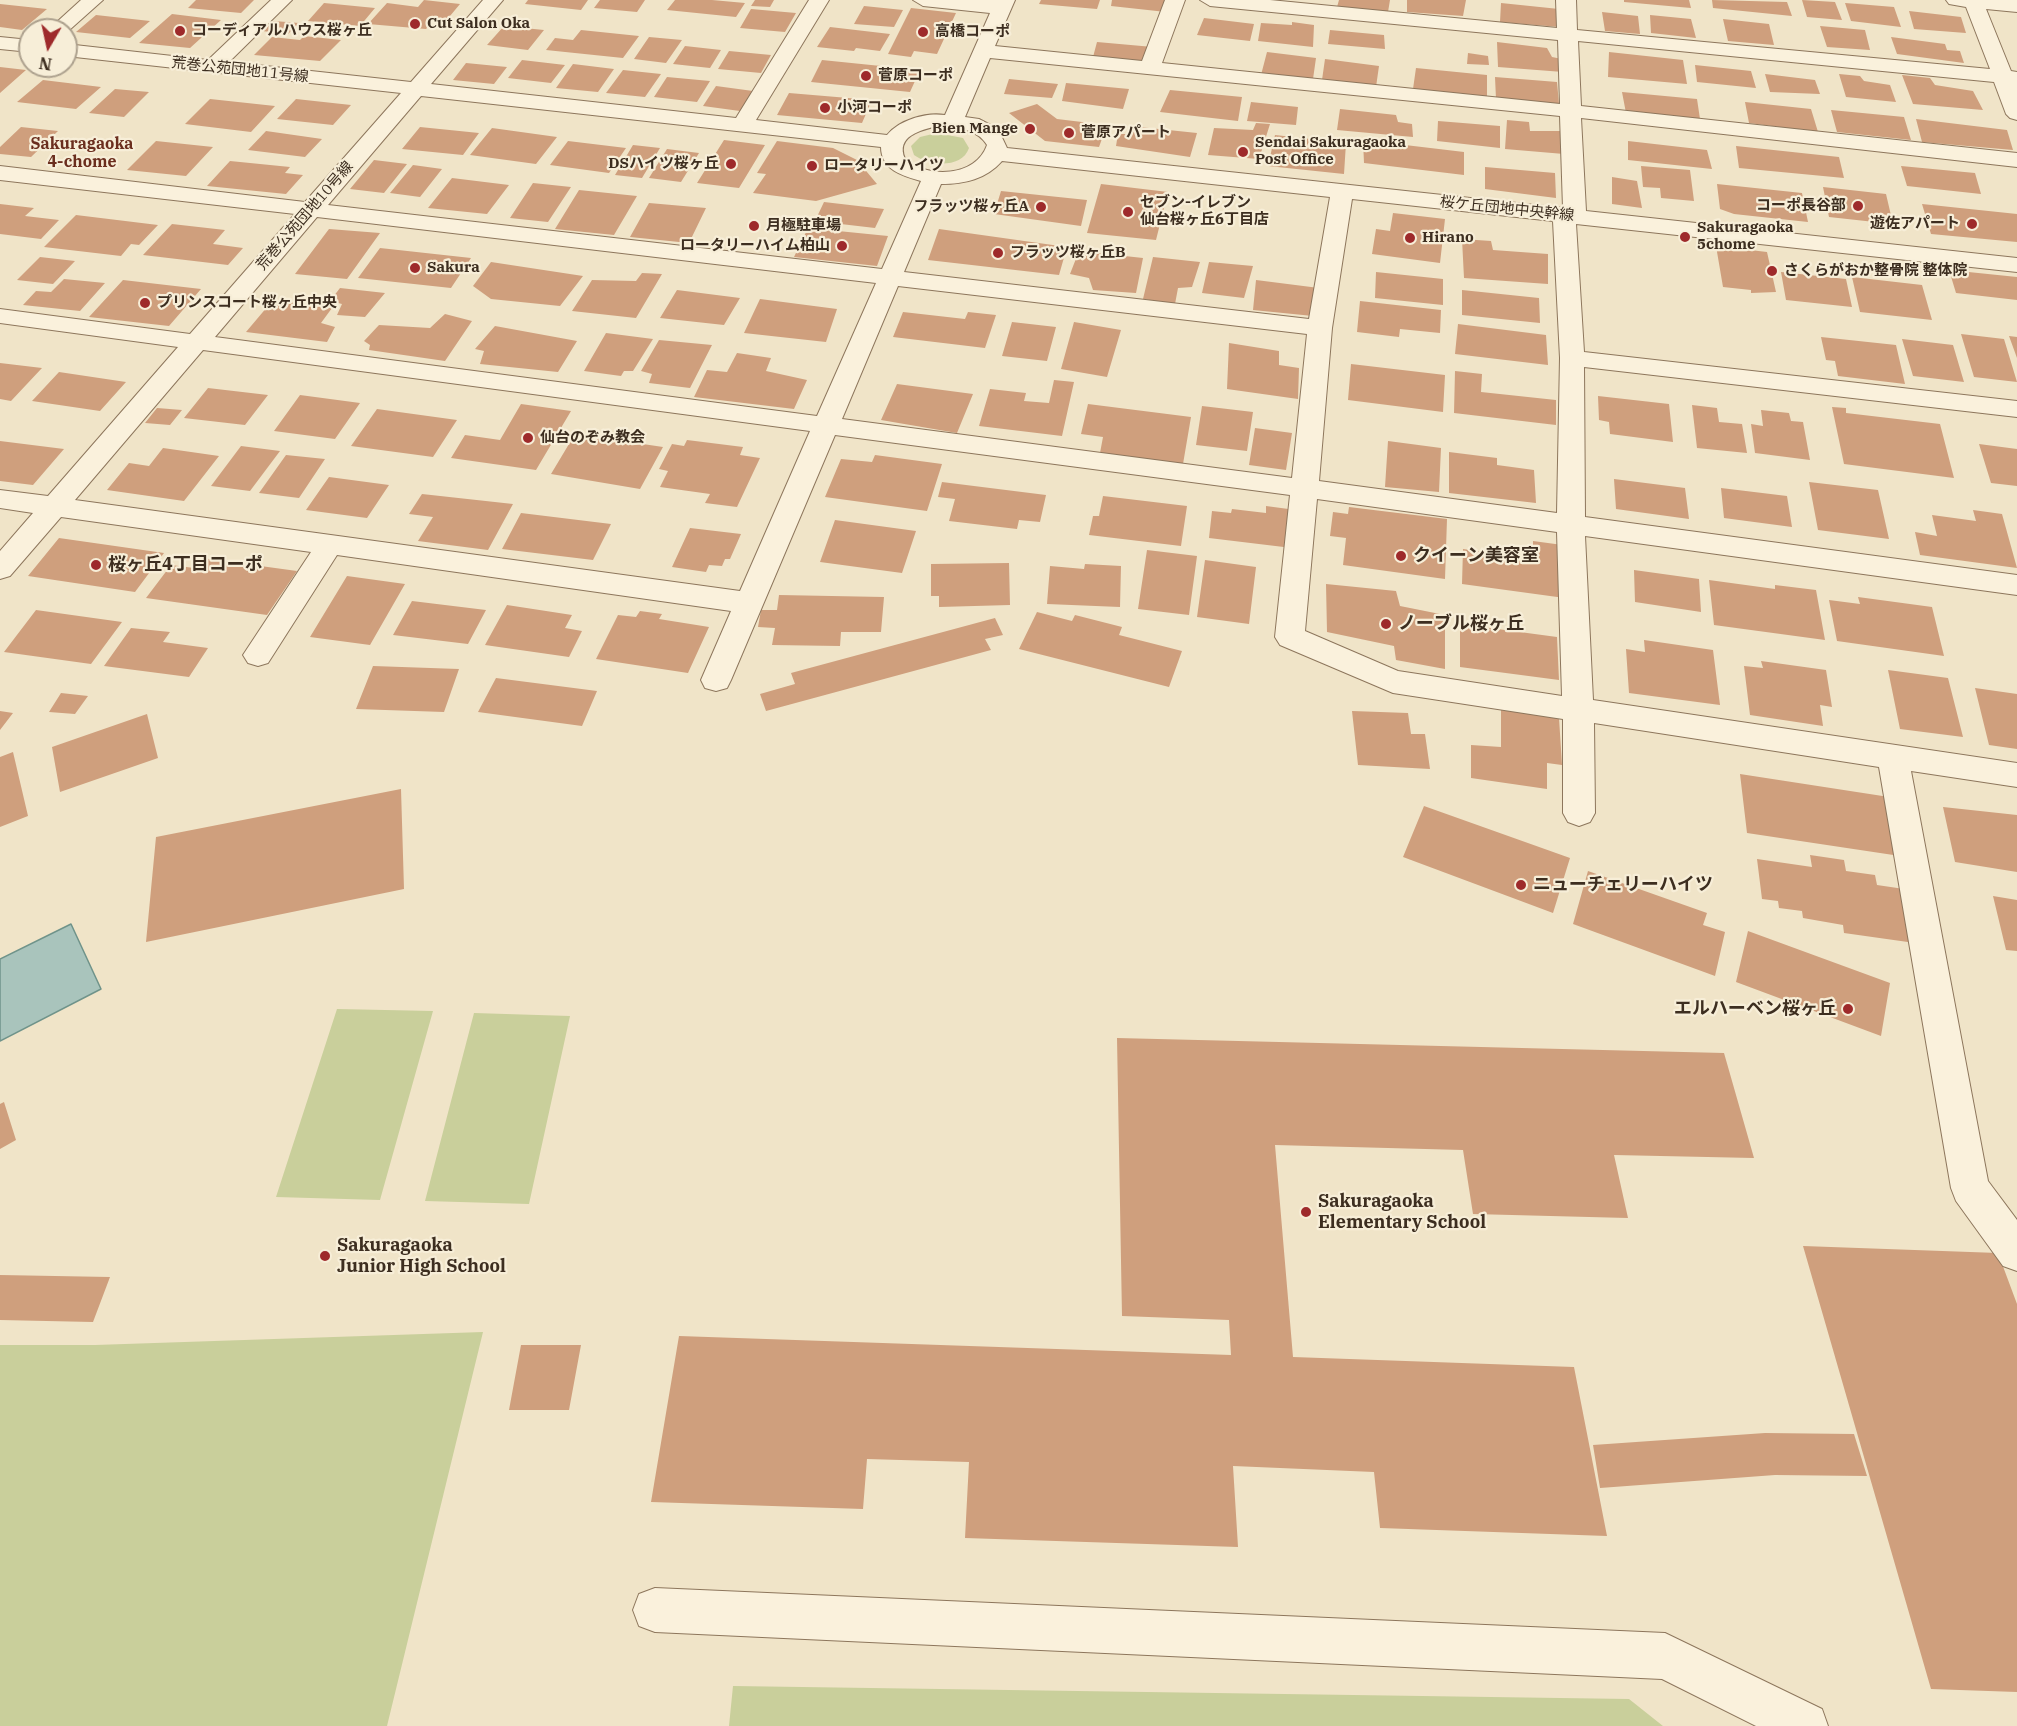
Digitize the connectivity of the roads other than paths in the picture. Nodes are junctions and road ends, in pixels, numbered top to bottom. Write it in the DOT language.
graph roads {
  1 [pos="93,0"];
  2 [pos="282,0"];
  3 [pos="493,0"];
  4 [pos="819,0"];
  5 [pos="924,0"];
  6 [pos="1175,0"];
  7 [pos="1210,0"];
  8 [pos="1566,0"];
  9 [pos="1952,0"];
  10 [pos="1973,1"];
  11 [pos="1003,4"];
  12 [pos="2017,6"];
  13 [pos="72,18"];
  14 [pos="1568,34"];
  15 [pos="0,43"];
  16 [pos="18,45"];
  17 [pos="78,51"];
  18 [pos="983,51"];
  19 [pos="212,67"];
  20 [pos="1150,68"];
  21 [pos="2010,78"];
  22 [pos="414,90"];
  23 [pos="1571,111"];
  24 [pos="2017,114"];
  25 [pos="953,121"];
  26 [pos="742,126"];
  27 [pos="892,142"];
  28 [pos="998,154"];
  29 [pos="2017,160"];
  30 [pos="0,173"];
  31 [pos="933,178"];
  32 [pos="1341,192"];
  33 [pos="312,208"];
  34 [pos="1570,216"];
  35 [pos="2017,266"];
  36 [pos="891,275"];
  37 [pos="0,316"];
  38 [pos="1320,328"];
  39 [pos="195,342"];
  40 [pos="1572,358"];
  41 [pos="2017,409"];
  42 [pos="826,426"];
  43 [pos="1303,488"];
  44 [pos="0,499"];
  45 [pos="53,507"];
  46 [pos="1571,525"];
  47 [pos="330,544"];
  48 [pos="0,568"];
  49 [pos="2017,585"];
  50 [pos="749,603"];
  51 [pos="258,655"];
  52 [pos="716,680"];
  53 [pos="1578,709"];
  54 [pos="1893,757"];
  55 [pos="2017,775"];
  56 [pos="1579,813"];
  57 [pos="2017,1252"];
  58 [pos="655,1610"];
  59 [pos="1805,1726"];
  1 -- 13 [label="street"];
  2 -- 19 [label="street"];
  3 -- 22 [label="street, 荒巻公苑団地10号線"];
  4 -- 26 [label="street"];
  5 -- 11 [label="street"];
  6 -- 20 [label="street"];
  7 -- 14 [label="street"];
  8 -- 14 [label="street"];
  9 -- 10 [label="street"];
  10 -- 12 [label="street"];
  10 -- 21 [label="street"];
  11 -- 18 [label="street"];
  14 -- 21 [label="street"];
  14 -- 23 [label="street"];
  15 -- 16 [label="street"];
  17 -- 19 [label="street, 荒巻公苑団地11号線"];
  18 -- 20 [label="street"];
  18 -- 25 [label="street"];
  19 -- 22 [label="street, 荒巻公苑団地11号線"];
  20 -- 23 [label="street"];
  21 -- 24 [label="street"];
  22 -- 26 [label="street, 荒巻公苑団地11号線"];
  22 -- 33 [label="street, 荒巻公苑団地10号線"];
  23 -- 29 [label="street"];
  23 -- 34 [label="street"];
  25 -- 27 [label="street"];
  25 -- 28 [label="street"];
  26 -- 27 [label="street, 荒巻公苑団地11号線"];
  27 -- 31 [label="street"];
  28 -- 31 [label="street"];
  28 -- 32 [label="street, 桜ケ丘団地中央幹線"];
  30 -- 33 [label="street"];
  31 -- 36 [label="street"];
  32 -- 34 [label="street, 桜ケ丘団地中央幹線"];
  32 -- 38 [label="street"];
  33 -- 36 [label="street"];
  33 -- 39 [label="street, 荒巻公苑団地10号線"];
  34 -- 35 [label="street, 桜ケ丘団地中央幹線"];
  34 -- 40 [label="street"];
  36 -- 38 [label="street"];
  36 -- 42 [label="street"];
  37 -- 39 [label="street"];
  38 -- 43 [label="street"];
  39 -- 42 [label="street"];
  39 -- 45 [label="street, 荒巻公苑団地10号線"];
  40 -- 41 [label="street"];
  40 -- 46 [label="street"];
  42 -- 43 [label="street"];
  42 -- 50 [label="street"];
  43 -- 46 [label="street"];
  43 -- 53 [label="street"];
  44 -- 45 [label="street"];
  45 -- 47 [label="street"];
  45 -- 48 [label="street, 荒巻公苑団地10号線"];
  46 -- 49 [label="street"];
  46 -- 53 [label="street"];
  47 -- 50 [label="street"];
  47 -- 51 [label="street"];
  50 -- 52 [label="street"];
  53 -- 54 [label="street"];
  53 -- 56 [label="street"];
  54 -- 55 [label="street"];
  54 -- 57 [label="street"];
  58 -- 59 [label="street"];
}
